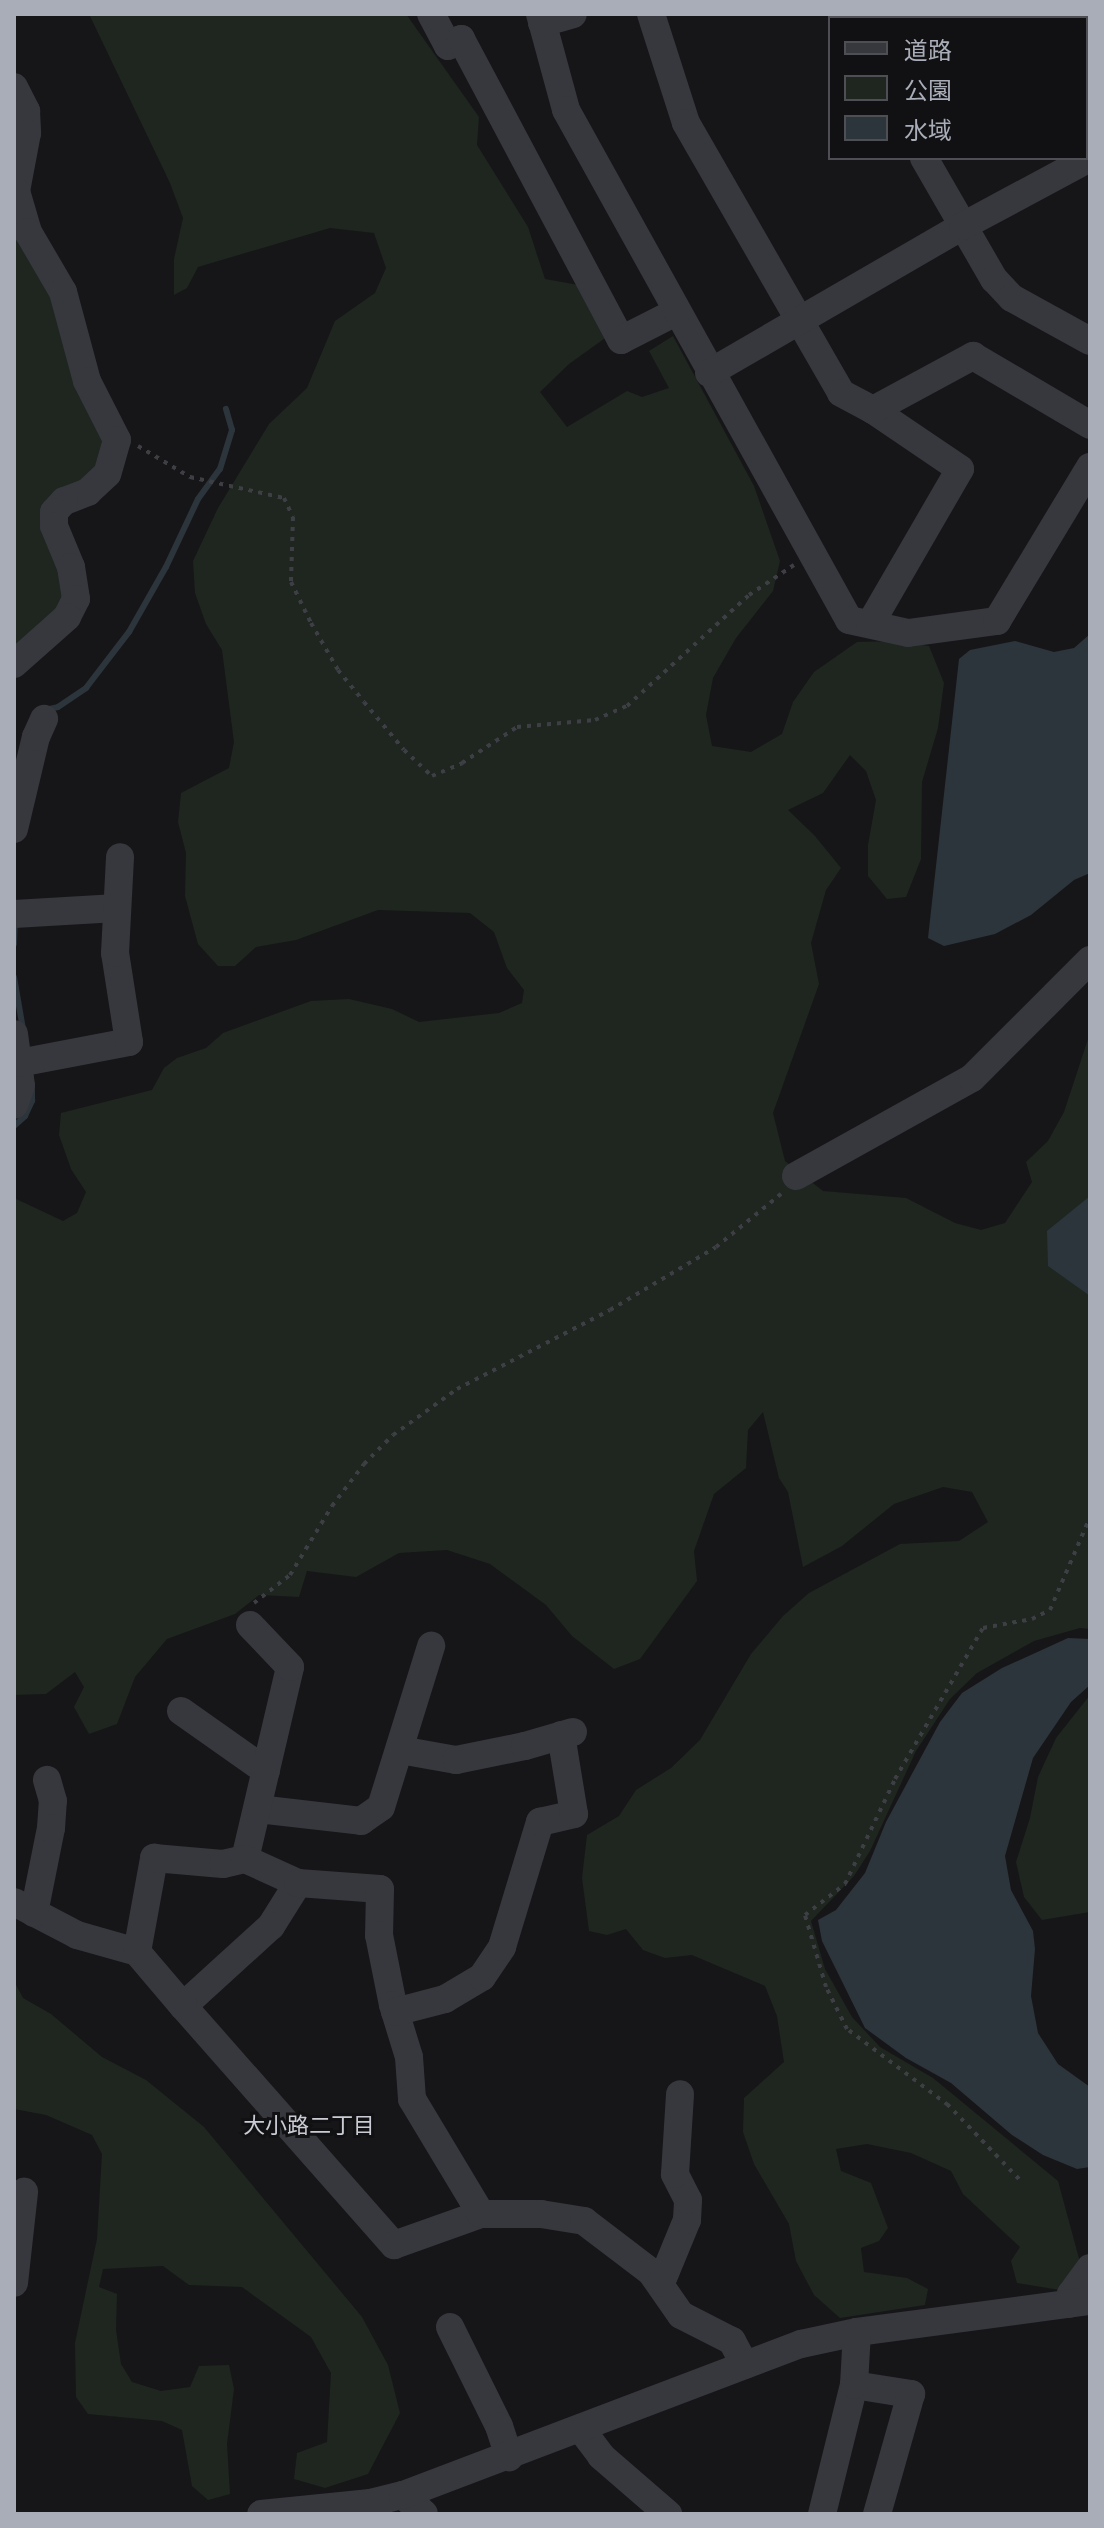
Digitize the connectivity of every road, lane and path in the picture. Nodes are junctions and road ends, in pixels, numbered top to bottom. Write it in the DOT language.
graph roads {
  1 [pos="431,14"];
  2 [pos="573,14"];
  3 [pos="651,14"];
  4 [pos="541,18"];
  5 [pos="14,87"];
  6 [pos="925,160"];
  7 [pos="1086,160"];
  8 [pos="963,226"];
  9 [pos="676,312"];
  10 [pos="799,321"];
  11 [pos="1090,341"];
  12 [pos="709,373"];
  13 [pos="873,410"];
  14 [pos="1090,425"];
  15 [pos="117,440"];
  16 [pos="1090,467"];
  17 [pos="810,555"];
  18 [pos="870,624"];
  19 [pos="14,664"];
  20 [pos="44,719"];
  21 [pos="14,829"];
  22 [pos="120,857"];
  23 [pos="117,908"];
  24 [pos="14,914"];
  25 [pos="1090,960"];
  26 [pos="14,1034"];
  27 [pos="19,1063"];
  28 [pos="14,1105"];
  29 [pos="796,1176"];
  30 [pos="1090,1517"];
  31 [pos="250,1625"];
  32 [pos="431,1646"];
  33 [pos="181,1711"];
  34 [pos="400,1750"];
  35 [pos="266,1771"];
  36 [pos="47,1780"];
  37 [pos="258,1809"];
  38 [pos="245,1859"];
  39 [pos="298,1883"];
  40 [pos="24,1907"];
  41 [pos="137,1952"];
  42 [pos="183,2006"];
  43 [pos="395,2012"];
  44 [pos="680,2094"];
  45 [pos="1019,2179"];
  46 [pos="24,2192"];
  47 [pos="481,2214"];
  48 [pos="1090,2268"];
  49 [pos="14,2283"];
  50 [pos="661,2283"];
  51 [pos="1080,2302"];
  52 [pos="450,2327"];
  53 [pos="857,2332"];
  54 [pos="745,2365"];
  55 [pos="854,2385"];
  56 [pos="581,2429"];
  57 [pos="509,2457"];
  58 [pos="413,2505"];
  59 [pos="261,2514"];
  60 [pos="668,2514"];
  61 [pos="822,2514"];
  62 [pos="877,2514"];
  1 -- 9 [label="street"];
  2 -- 4 [label="street"];
  3 -- 10 [label="street"];
  4 -- 9 [label="street"];
  5 -- 15 [label="street"];
  6 -- 8 [label="street"];
  7 -- 8 [label="street"];
  8 -- 10 [label="street"];
  8 -- 11 [label="street"];
  9 -- 12 [label="street"];
  10 -- 12 [label="street"];
  10 -- 13 [label="street"];
  12 -- 17 [label="street"];
  13 -- 14 [label="street"];
  13 -- 18 [label="street"];
  15 -- 17 [label="path"];
  15 -- 19 [label="street"];
  16 -- 18 [label="street"];
  17 -- 18 [label="street"];
  20 -- 21 [label="street"];
  22 -- 23 [label="street"];
  23 -- 24 [label="street"];
  23 -- 27 [label="street"];
  25 -- 29 [label="street"];
  26 -- 27 [label="street"];
  27 -- 28 [label="street"];
  29 -- 31 [label="path"];
  30 -- 45 [label="path"];
  31 -- 35 [label="street"];
  32 -- 34 [label="street"];
  33 -- 35 [label="street"];
  34 -- 37 [label="street"];
  34 -- 43 [label="street"];
  35 -- 37 [label="street"];
  36 -- 40 [label="street"];
  37 -- 38 [label="street"];
  38 -- 39 [label="street"];
  38 -- 41 [label="street"];
  39 -- 42 [label="street"];
  39 -- 43 [label="street"];
  40 -- 41 [label="street"];
  41 -- 42 [label="street"];
  42 -- 47 [label="street"];
  43 -- 47 [label="street"];
  44 -- 50 [label="street"];
  46 -- 49 [label="street"];
  47 -- 50 [label="street"];
  48 -- 51 [label="street"];
  50 -- 54 [label="street"];
  51 -- 53 [label="street"];
  52 -- 57 [label="street"];
  53 -- 54 [label="street"];
  53 -- 55 [label="street"];
  54 -- 56 [label="street"];
  55 -- 61 [label="street"];
  55 -- 62 [label="street"];
  56 -- 57 [label="street"];
  56 -- 60 [label="street"];
  57 -- 58 [label="street"];
  58 -- 59 [label="street"];
}
